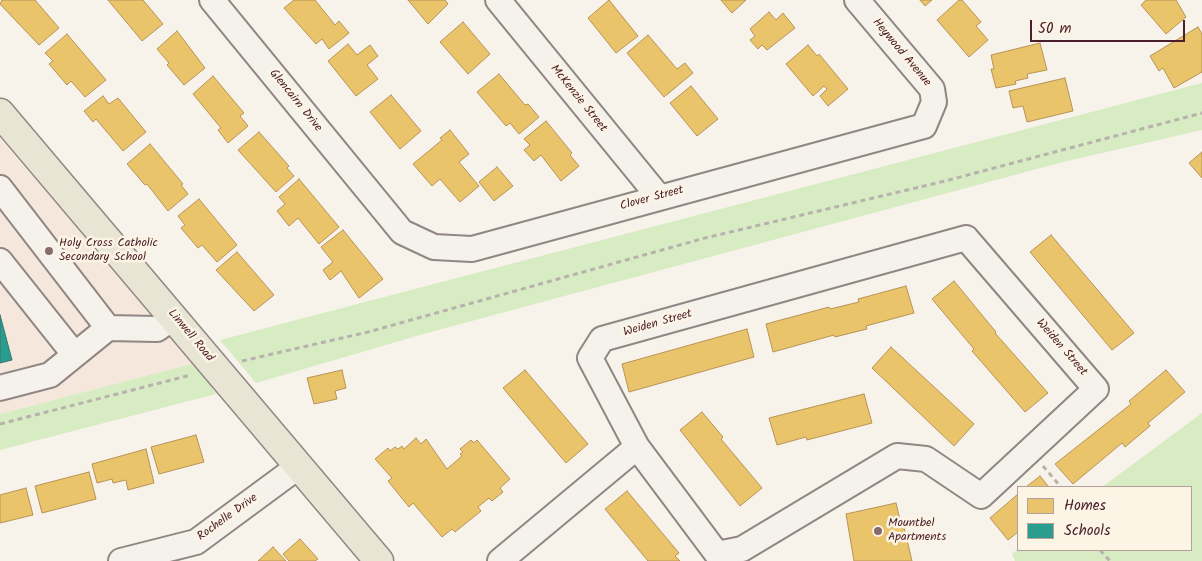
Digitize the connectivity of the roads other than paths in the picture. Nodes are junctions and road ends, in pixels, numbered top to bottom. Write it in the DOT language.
graph roads {
  1 [pos="212,0"];
  2 [pos="498,0"];
  3 [pos="857,0"];
  4 [pos="930,110"];
  5 [pos="0,113"];
  6 [pos="0,188"];
  7 [pos="659,197"];
  8 [pos="378,202"];
  9 [pos="0,261"];
  10 [pos="174,318"];
  11 [pos="108,328"];
  12 [pos="74,354"];
  13 [pos="0,388"];
  14 [pos="637,446"];
  15 [pos="299,466"];
  16 [pos="121,561"];
  17 [pos="379,561"];
  18 [pos="500,561"];
  1 -- 8 [label="street, Glencairn Drive"];
  2 -- 7 [label="street, McKenzie Street"];
  3 -- 4 [label="street, Heywood Avenue"];
  4 -- 7 [label="street, Clover Street"];
  5 -- 10 [label="main road, Linwell Road"];
  6 -- 11 [label="street"];
  7 -- 8 [label="street, Clover Street"];
  9 -- 12 [label="street"];
  10 -- 11 [label="street"];
  10 -- 15 [label="main road, Linwell Road"];
  11 -- 12 [label="street"];
  12 -- 13 [label="street"];
  14 -- 14 [label="street, Weiden Street"];
  14 -- 18 [label="street"];
  15 -- 16 [label="street, Rochelle Drive"];
  15 -- 17 [label="main road, Linwell Road"];
}
